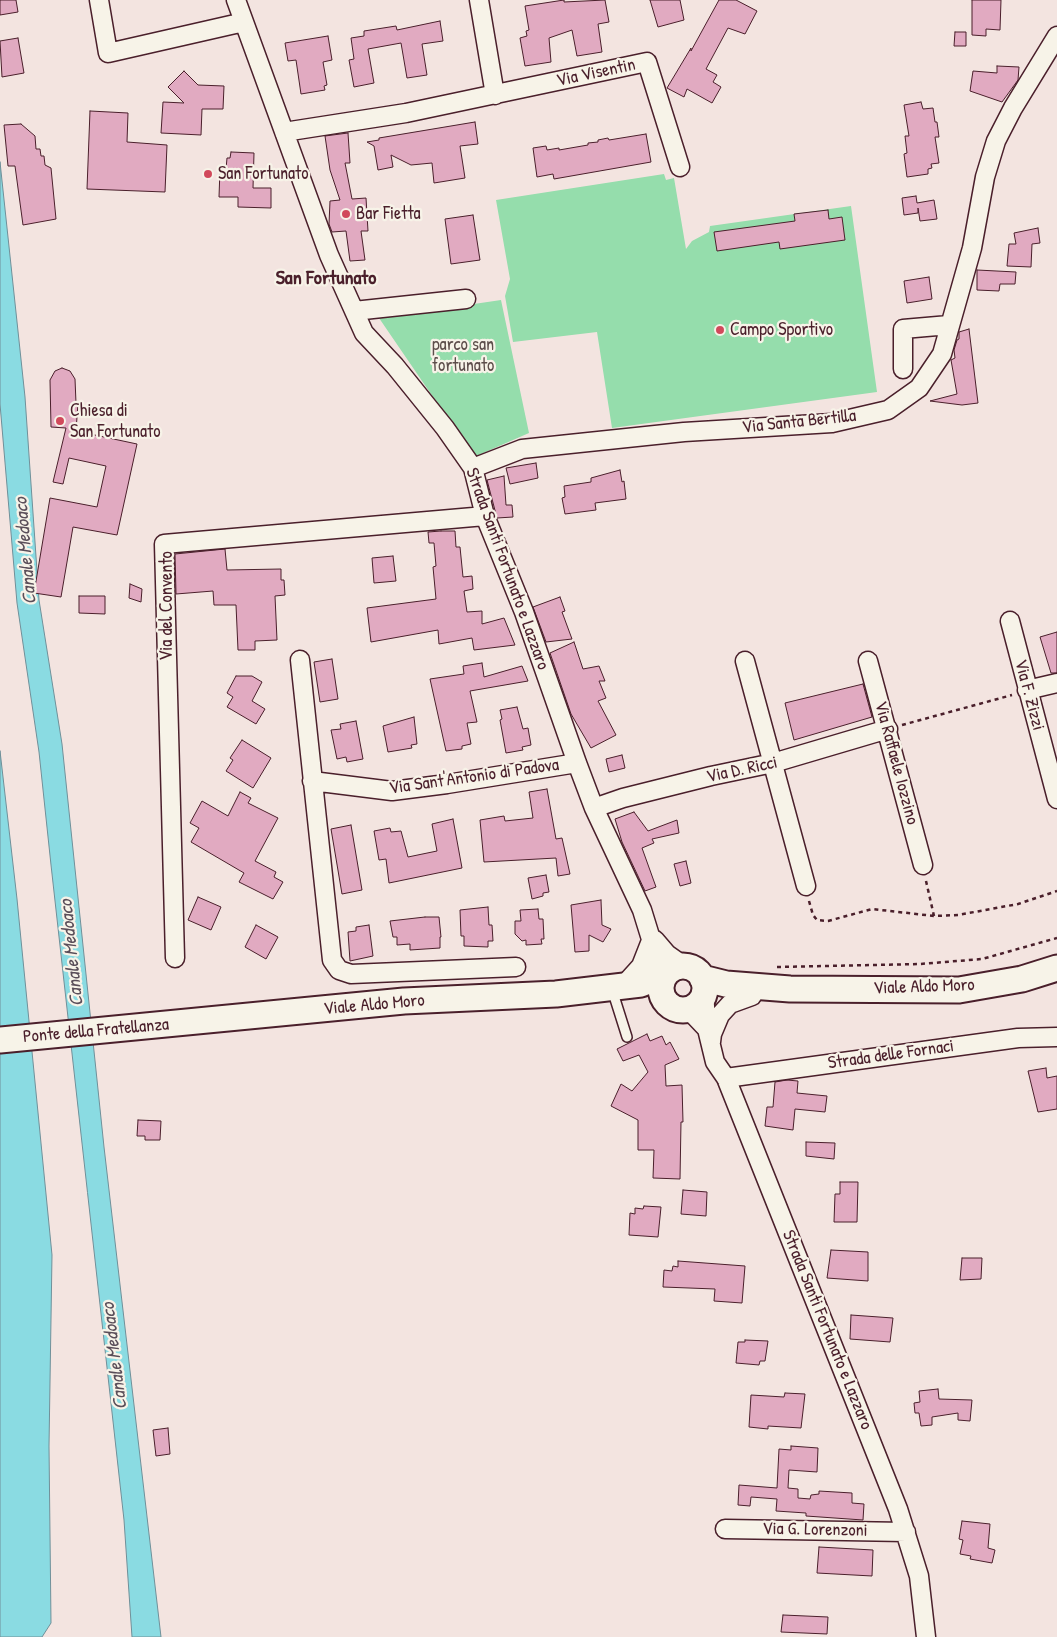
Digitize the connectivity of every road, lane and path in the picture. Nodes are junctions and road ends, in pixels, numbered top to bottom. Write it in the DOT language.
graph roads {
  1 [pos="99,0"];
  2 [pos="236,0"];
  3 [pos="479,0"];
  4 [pos="244,22"];
  5 [pos="1057,36"];
  6 [pos="495,95"];
  7 [pos="284,132"];
  8 [pos="680,167"];
  9 [pos="466,299"];
  10 [pos="354,311"];
  11 [pos="949,325"];
  12 [pos="903,369"];
  13 [pos="473,468"];
  14 [pos="485,516"];
  15 [pos="1010,621"];
  16 [pos="300,660"];
  17 [pos="868,661"];
  18 [pos="745,662"];
  19 [pos="1057,682"];
  20 [pos="1027,690"];
  21 [pos="888,729"];
  22 [pos="577,763"];
  23 [pos="773,764"];
  24 [pos="312,781"];
  25 [pos="1057,798"];
  26 [pos="594,808"];
  27 [pos="923,865"];
  28 [pos="806,886"];
  29 [pos="1057,891"];
  30 [pos="934,916"];
  31 [pos="652,938"];
  32 [pos="1057,938"];
  33 [pos="175,958"];
  34 [pos="516,967"];
  35 [pos="775,967"];
  36 [pos="1057,968"];
  37 [pos="691,986"];
  38 [pos="790,990"];
  39 [pos="619,992"];
  40 [pos="752,996"];
  41 [pos="191,1021"];
  42 [pos="1057,1037"];
  43 [pos="627,1038"];
  44 [pos="0,1040"];
  45 [pos="711,1047"];
  46 [pos="726,1078"];
  47 [pos="724,1529"];
  48 [pos="906,1532"];
  49 [pos="926,1637"];
  1 -- 4 [label="street"];
  2 -- 4 [label="street, Strada Santi Fortunato e Lazzaro"];
  3 -- 6 [label="street"];
  4 -- 7 [label="street, Strada Santi Fortunato e Lazzaro"];
  5 -- 11 [label="street, Via Santa Bertilla"];
  6 -- 7 [label="street, Via Visentin"];
  6 -- 8 [label="street, Via Visentin"];
  7 -- 10 [label="street, Strada Santi Fortunato e Lazzaro"];
  9 -- 10 [label="street"];
  10 -- 13 [label="street, Strada Santi Fortunato e Lazzaro"];
  11 -- 12 [label="street"];
  11 -- 13 [label="street, Via Santa Bertilla"];
  13 -- 14 [label="street, Strada Santi Fortunato e Lazzaro"];
  14 -- 22 [label="street, Strada Santi Fortunato e Lazzaro"];
  14 -- 33 [label="street, Via del Convento"];
  15 -- 20 [label="street, Via F. Zizzi"];
  16 -- 24 [label="street"];
  17 -- 21 [label="street, Via Raffaele Iozzino"];
  18 -- 23 [label="street"];
  19 -- 20 [label="street"];
  20 -- 21 [label="path"];
  20 -- 25 [label="street, Via F. Zizzi"];
  21 -- 23 [label="street, Via D. Ricci"];
  21 -- 27 [label="street, Via Raffaele Iozzino"];
  22 -- 24 [label="street, Via Sant'Antonio di Padova"];
  22 -- 26 [label="street, Strada Santi Fortunato e Lazzaro"];
  23 -- 26 [label="street, Via D. Ricci"];
  23 -- 28 [label="street"];
  24 -- 34 [label="street"];
  26 -- 31 [label="street, Strada Santi Fortunato e Lazzaro"];
  27 -- 30 [label="path"];
  28 -- 30 [label="path"];
  29 -- 30 [label="path"];
  31 -- 37 [label="street, Strada Santi Fortunato e Lazzaro"];
  31 -- 39 [label="street"];
  32 -- 35 [label="path"];
  36 -- 38 [label="main road, Viale Aldo Moro"];
  37 -- 38 [label="main road, Viale Aldo Moro"];
  37 -- 39 [label="main road, Viale Aldo Moro"];
  37 -- 39 [label="main road, Viale Aldo Moro"];
  37 -- 40 [label="main road, Viale Aldo Moro"];
  37 -- 45 [label="street, Strada Santi Fortunato e Lazzaro"];
  38 -- 40 [label="main road, Viale Aldo Moro"];
  39 -- 41 [label="main road, Viale Aldo Moro"];
  39 -- 43 [label="lane"];
  40 -- 45 [label="street, Viale Aldo Moro"];
  41 -- 44 [label="main road, Ponte della Fratellanza"];
  42 -- 46 [label="street, Strada delle Fornaci"];
  45 -- 46 [label="street, Strada Santi Fortunato e Lazzaro"];
  46 -- 48 [label="street, Strada Santi Fortunato e Lazzaro"];
  47 -- 48 [label="street, Via G. Lorenzoni"];
  48 -- 49 [label="street, Strada Santi Fortunato e Lazzaro"];
}
